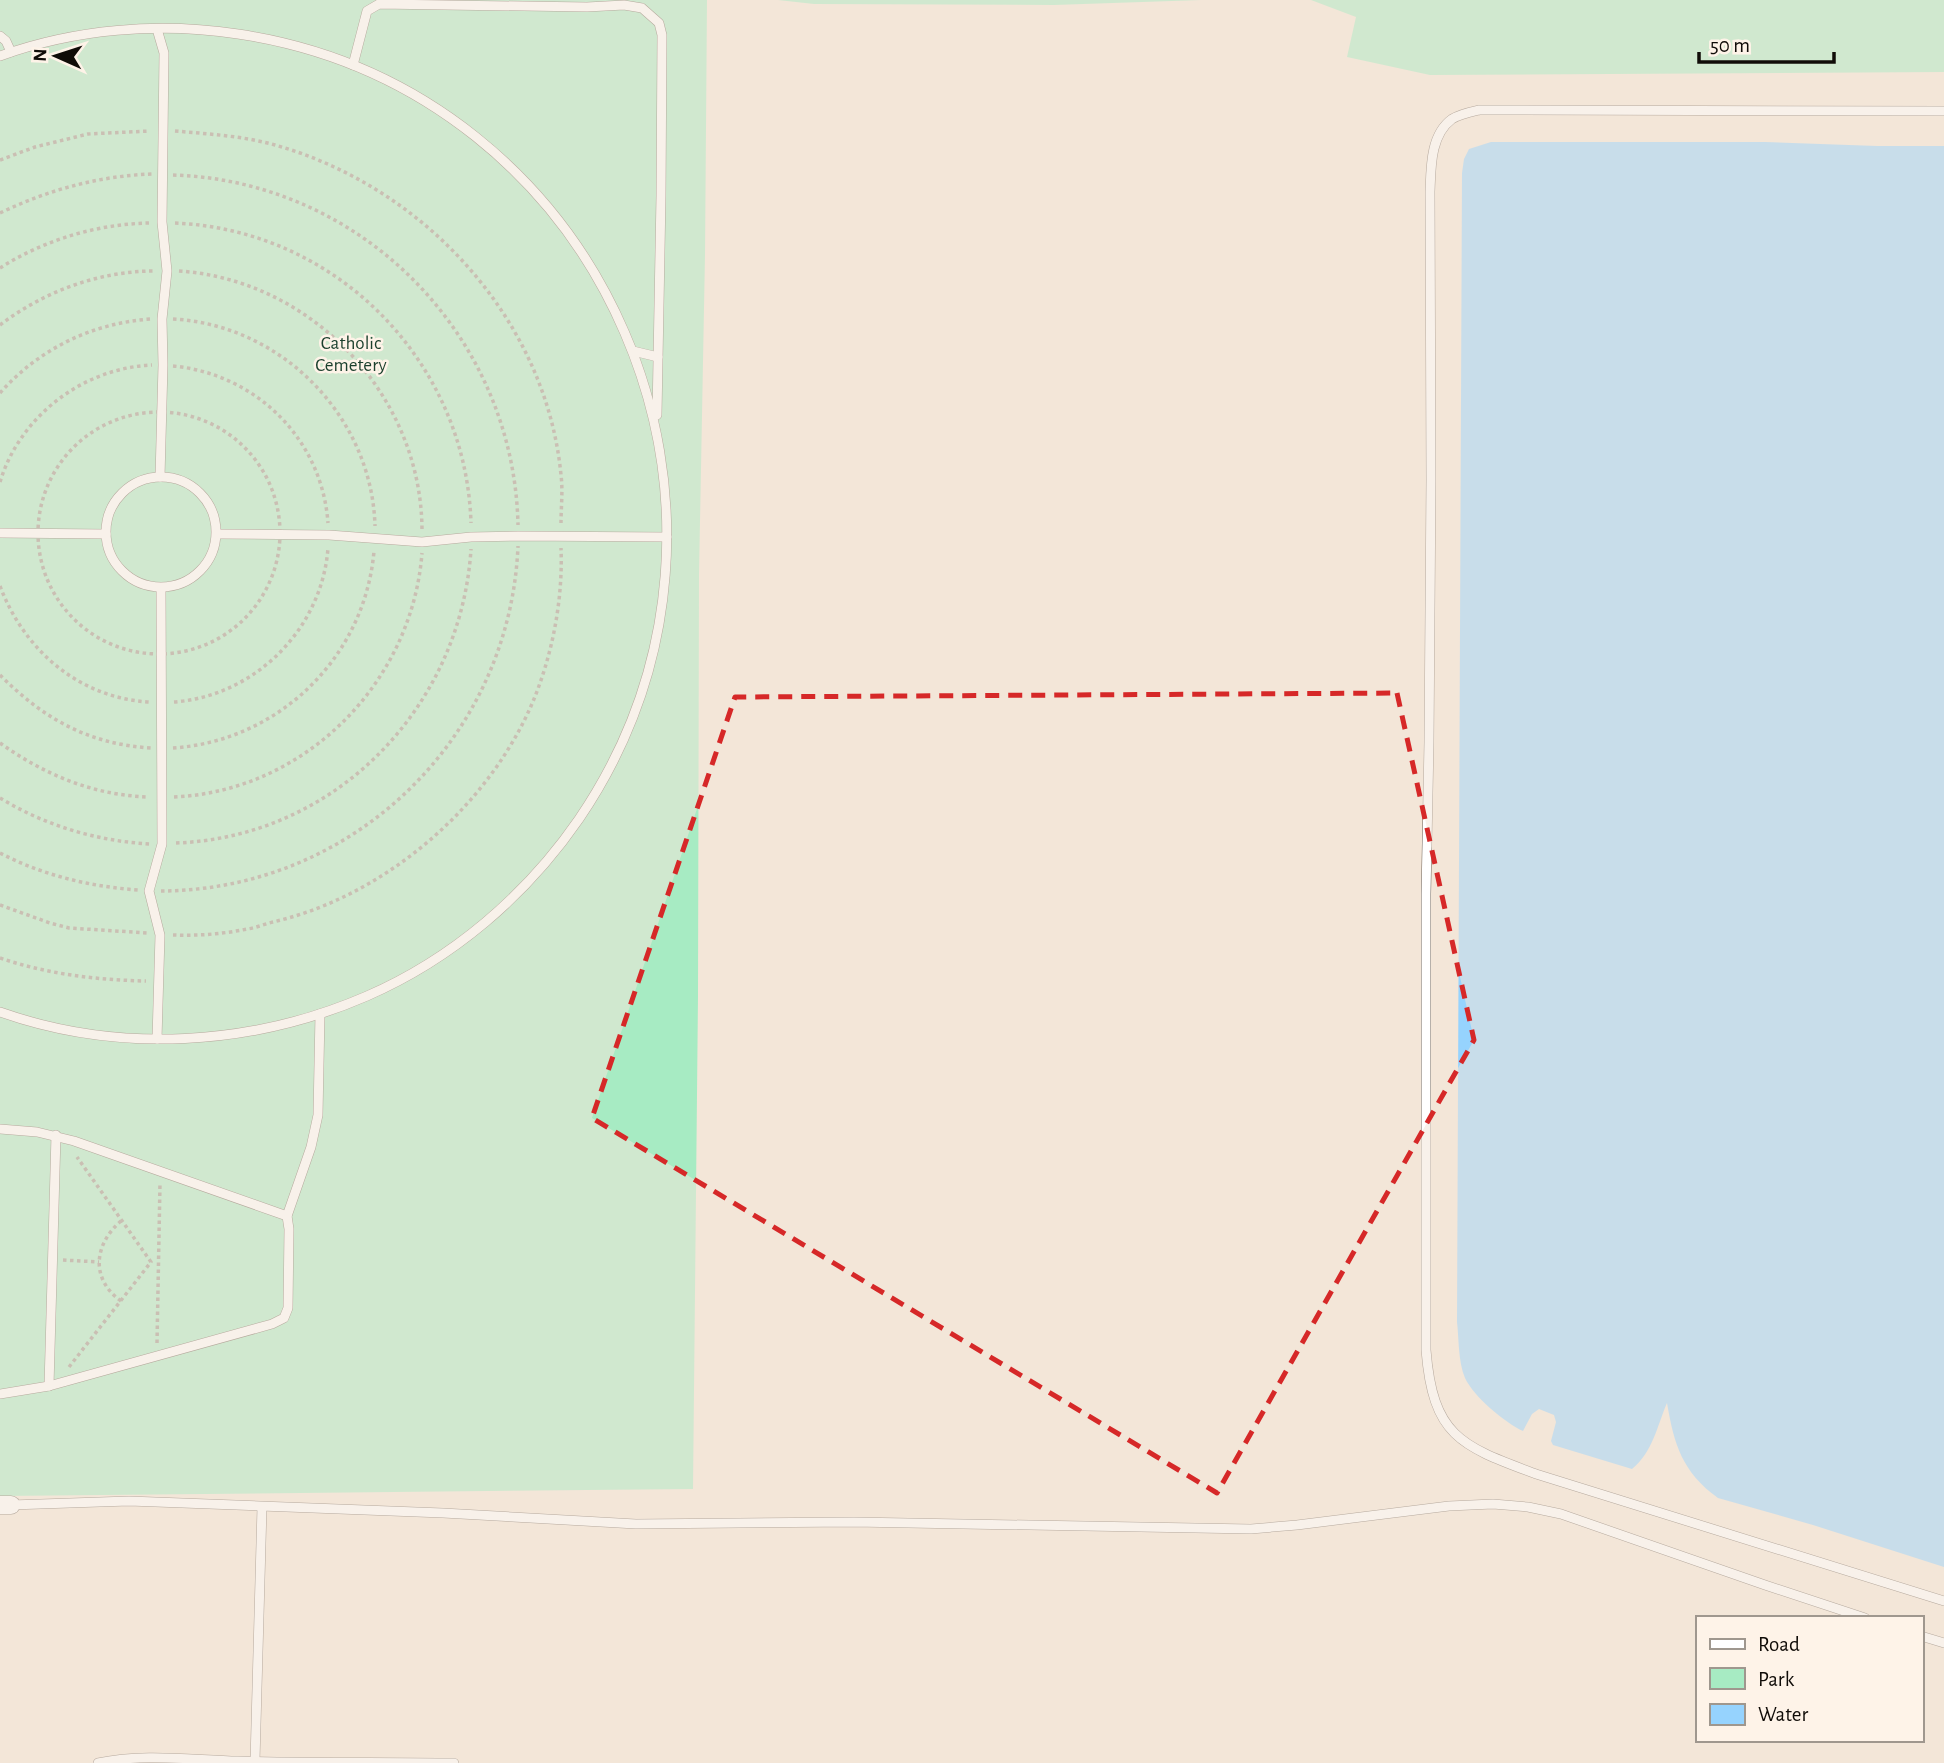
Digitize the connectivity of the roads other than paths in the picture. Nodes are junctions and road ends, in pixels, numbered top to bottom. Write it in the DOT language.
graph roads {
  1 [pos="156,29"];
  2 [pos="0,36"];
  3 [pos="11,52"];
  4 [pos="0,56"];
  5 [pos="353,65"];
  6 [pos="1944,111"];
  7 [pos="633,351"];
  8 [pos="657,356"];
  9 [pos="657,430"];
  10 [pos="160,477"];
  11 [pos="0,533"];
  12 [pos="106,534"];
  13 [pos="217,534"];
  14 [pos="667,537"];
  15 [pos="161,588"];
  16 [pos="0,1012"];
  17 [pos="320,1014"];
  18 [pos="158,1039"];
  19 [pos="0,1129"];
  20 [pos="60,1137"];
  21 [pos="287,1216"];
  22 [pos="54,1384"];
  23 [pos="0,1394"];
  24 [pos="5,1505"];
  25 [pos="262,1507"];
  26 [pos="1944,1601"];
  27 [pos="1859,1616"];
  28 [pos="1923,1637"];
  29 [pos="1944,1643"];
  30 [pos="255,1761"];
  31 [pos="98,1763"];
  32 [pos="454,1763"];
  1 -- 3 [label="lane"];
  1 -- 5 [label="lane"];
  1 -- 10 [label="lane"];
  2 -- 3 [label="lane"];
  3 -- 4 [label="lane"];
  5 -- 7 [label="lane"];
  5 -- 8 [label="lane"];
  6 -- 26 [label="lane"];
  7 -- 8 [label="lane"];
  7 -- 9 [label="lane"];
  8 -- 9 [label="lane"];
  9 -- 14 [label="lane"];
  10 -- 12 [label="lane"];
  10 -- 13 [label="lane"];
  11 -- 12 [label="lane"];
  12 -- 15 [label="lane"];
  13 -- 14 [label="lane"];
  13 -- 15 [label="lane"];
  14 -- 17 [label="lane"];
  15 -- 18 [label="lane"];
  16 -- 18 [label="lane"];
  17 -- 18 [label="lane"];
  17 -- 21 [label="lane"];
  19 -- 20 [label="lane"];
  20 -- 21 [label="lane"];
  20 -- 22 [label="lane"];
  21 -- 22 [label="lane"];
  22 -- 23 [label="lane"];
  24 -- 25 [label="lane"];
  25 -- 27 [label="lane"];
  25 -- 30 [label="lane"];
  28 -- 29 [label="lane"];
  30 -- 31 [label="lane"];
  30 -- 32 [label="lane"];
}
